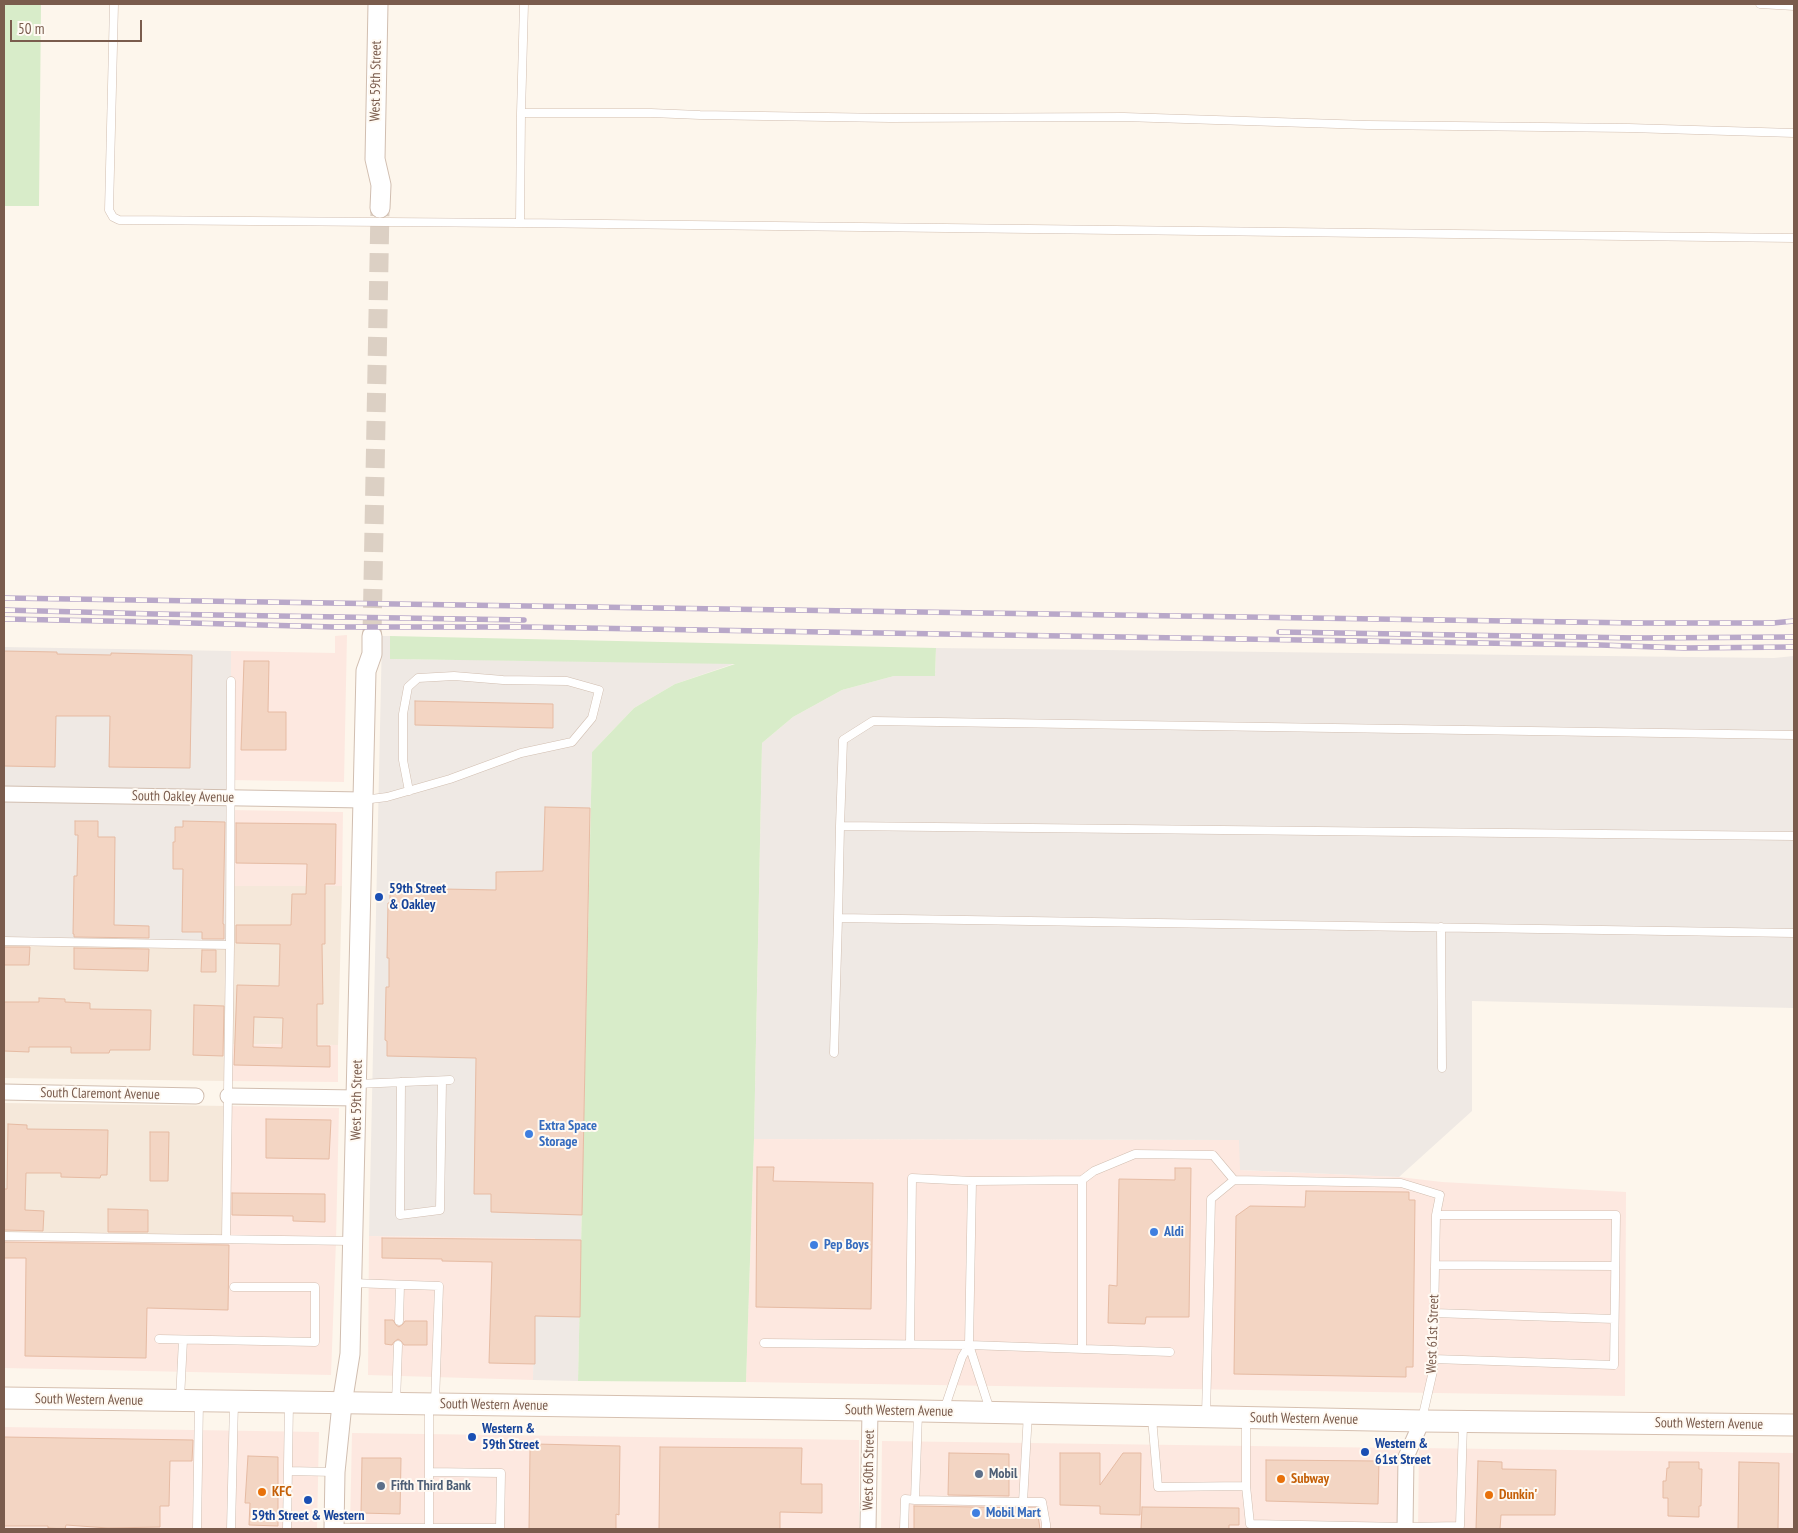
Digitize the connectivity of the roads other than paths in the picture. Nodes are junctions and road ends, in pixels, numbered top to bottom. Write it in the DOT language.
graph roads {
  1 [pos="114,4"];
  2 [pos="378,4"];
  3 [pos="524,4"];
  4 [pos="1760,4"];
  5 [pos="1794,6"];
  6 [pos="521,114"];
  7 [pos="1794,133"];
  8 [pos="374,208"];
  9 [pos="520,223"];
  10 [pos="1794,238"];
  11 [pos="366,636"];
  12 [pos="231,681"];
  13 [pos="1794,734"];
  14 [pos="409,791"];
  15 [pos="4,794"];
  16 [pos="230,798"];
  17 [pos="363,800"];
  18 [pos="840,826"];
  19 [pos="1794,836"];
  20 [pos="838,918"];
  21 [pos="1441,927"];
  22 [pos="1794,933"];
  23 [pos="4,941"];
  24 [pos="230,945"];
  25 [pos="834,1053"];
  26 [pos="1442,1068"];
  27 [pos="401,1082"];
  28 [pos="357,1091"];
  29 [pos="4,1092"];
  30 [pos="196,1096"];
  31 [pos="228,1096"];
  32 [pos="1082,1180"];
  33 [pos="1234,1180"];
  34 [pos="972,1181"];
  35 [pos="1436,1215"];
  36 [pos="4,1236"];
  37 [pos="226,1239"];
  38 [pos="354,1241"];
  39 [pos="1435,1265"];
  40 [pos="1615,1266"];
  41 [pos="352,1283"];
  42 [pos="400,1285"];
  43 [pos="234,1288"];
  44 [pos="1434,1313"];
  45 [pos="1614,1319"];
  46 [pos="399,1320"];
  47 [pos="160,1339"];
  48 [pos="183,1340"];
  49 [pos="764,1343"];
  50 [pos="910,1344"];
  51 [pos="398,1345"];
  52 [pos="969,1345"];
  53 [pos="1082,1349"];
  54 [pos="1170,1352"];
  55 [pos="1433,1359"];
  56 [pos="4,1398"];
  57 [pos="190,1401"];
  58 [pos="234,1402"];
  59 [pos="289,1403"];
  60 [pos="342,1404"];
  61 [pos="396,1404"];
  62 [pos="432,1405"];
  63 [pos="870,1410"];
  64 [pos="918,1411"];
  65 [pos="944,1412"];
  66 [pos="991,1413"];
  67 [pos="1028,1413"];
  68 [pos="1152,1416"];
  69 [pos="1206,1417"];
  70 [pos="1246,1418"];
  71 [pos="1422,1421"];
  72 [pos="1463,1422"];
  73 [pos="1794,1425"];
  74 [pos="288,1471"];
  75 [pos="335,1472"];
  76 [pos="429,1472"];
  77 [pos="1246,1486"];
  78 [pos="915,1500"];
  79 [pos="1023,1502"];
  80 [pos="429,1528"];
  81 [pos="1405,1528"];
  82 [pos="197,1529"];
  83 [pos="232,1529"];
  84 [pos="287,1529"];
  85 [pos="334,1529"];
  86 [pos="868,1529"];
  87 [pos="904,1529"];
  88 [pos="1046,1529"];
  1 -- 9 [label="lane"];
  2 -- 8 [label="street, West 59th Street"];
  3 -- 6 [label="lane"];
  4 -- 5 [label="lane"];
  6 -- 7 [label="lane"];
  6 -- 9 [label="lane"];
  9 -- 10 [label="lane"];
  11 -- 17 [label="street, West 59th Street"];
  12 -- 16 [label="lane"];
  13 -- 18 [label="lane"];
  14 -- 14 [label="lane"];
  14 -- 17 [label="lane"];
  15 -- 16 [label="street, South Oakley Avenue"];
  16 -- 17 [label="street, South Oakley Avenue"];
  16 -- 24 [label="lane"];
  17 -- 28 [label="street, West 59th Street"];
  18 -- 19 [label="lane"];
  18 -- 20 [label="lane"];
  20 -- 21 [label="lane"];
  20 -- 25 [label="lane"];
  21 -- 22 [label="lane"];
  21 -- 26 [label="lane"];
  23 -- 24 [label="lane"];
  24 -- 31 [label="lane"];
  27 -- 27 [label="lane"];
  27 -- 28 [label="lane"];
  28 -- 31 [label="street"];
  28 -- 38 [label="street, West 59th Street"];
  29 -- 30 [label="street, South Claremont Avenue"];
  31 -- 37 [label="lane"];
  32 -- 33 [label="lane"];
  32 -- 34 [label="lane"];
  32 -- 53 [label="lane"];
  33 -- 35 [label="lane, West 61st Street"];
  33 -- 69 [label="lane"];
  34 -- 50 [label="lane"];
  34 -- 52 [label="lane"];
  35 -- 39 [label="lane, West 61st Street"];
  35 -- 40 [label="lane"];
  36 -- 37 [label="lane"];
  37 -- 38 [label="lane"];
  38 -- 41 [label="street, West 59th Street"];
  39 -- 40 [label="lane"];
  39 -- 44 [label="lane, West 61st Street"];
  40 -- 45 [label="lane"];
  41 -- 42 [label="lane"];
  41 -- 60 [label="street, West 59th Street"];
  42 -- 46 [label="lane"];
  42 -- 62 [label="lane"];
  43 -- 48 [label="lane"];
  44 -- 45 [label="lane"];
  44 -- 55 [label="lane, West 61st Street"];
  45 -- 55 [label="lane"];
  47 -- 48 [label="lane"];
  48 -- 57 [label="lane"];
  49 -- 50 [label="lane"];
  50 -- 52 [label="lane"];
  51 -- 61 [label="lane"];
  52 -- 53 [label="lane"];
  52 -- 65 [label="lane"];
  52 -- 66 [label="lane"];
  53 -- 54 [label="lane"];
  55 -- 71 [label="lane, West 61st Street"];
  56 -- 57 [label="main road, South Western Avenue"];
  57 -- 58 [label="main road, South Western Avenue"];
  57 -- 82 [label="lane"];
  58 -- 59 [label="main road, South Western Avenue"];
  58 -- 83 [label="lane"];
  59 -- 60 [label="main road, South Western Avenue"];
  59 -- 74 [label="lane"];
  60 -- 61 [label="main road, South Western Avenue"];
  60 -- 75 [label="street, West 59th Street"];
  61 -- 62 [label="main road, South Western Avenue"];
  62 -- 63 [label="main road, South Western Avenue"];
  62 -- 76 [label="lane"];
  63 -- 64 [label="main road, South Western Avenue"];
  63 -- 86 [label="street, West 60th Street"];
  64 -- 65 [label="main road, South Western Avenue"];
  64 -- 78 [label="lane"];
  65 -- 66 [label="main road, South Western Avenue"];
  66 -- 67 [label="main road, South Western Avenue"];
  67 -- 68 [label="main road, South Western Avenue"];
  67 -- 79 [label="lane"];
  68 -- 69 [label="main road, South Western Avenue"];
  68 -- 77 [label="lane"];
  69 -- 70 [label="main road, South Western Avenue"];
  70 -- 71 [label="main road, South Western Avenue"];
  70 -- 77 [label="lane"];
  71 -- 72 [label="main road, South Western Avenue"];
  71 -- 81 [label="street, West 61st Street"];
  72 -- 73 [label="main road, South Western Avenue"];
  72 -- 81 [label="lane"];
  74 -- 75 [label="lane"];
  74 -- 84 [label="lane"];
  75 -- 85 [label="street, West 59th Street"];
  76 -- 80 [label="lane"];
  76 -- 80 [label="lane"];
  77 -- 81 [label="lane"];
  78 -- 79 [label="lane"];
  78 -- 87 [label="lane"];
  79 -- 88 [label="lane"];
  80 -- 85 [label="lane"];
}
